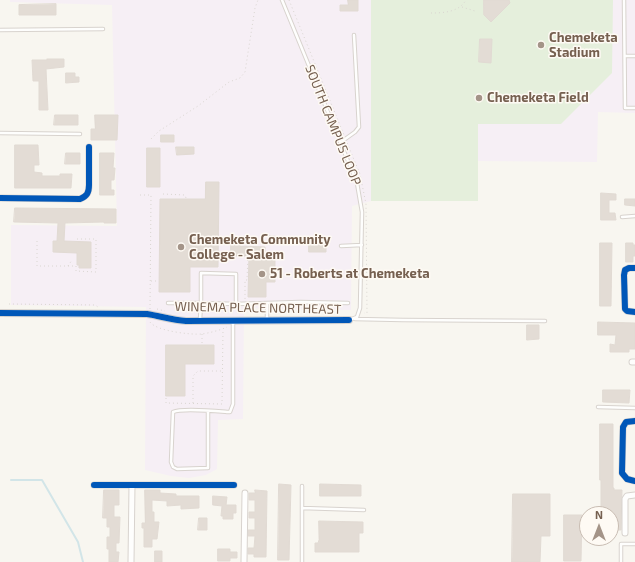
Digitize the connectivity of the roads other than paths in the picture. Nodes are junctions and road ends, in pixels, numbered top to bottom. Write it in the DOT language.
graph roads {
  1 [pos="282,0"];
  2 [pos="624,0"];
  3 [pos="103,29"];
  4 [pos="0,30"];
  5 [pos="354,35"];
  6 [pos="624,56"];
  7 [pos="635,56"];
  8 [pos="635,108"];
  9 [pos="0,133"];
  10 [pos="80,134"];
  11 [pos="341,142"];
  12 [pos="89,147"];
  13 [pos="0,198"];
  14 [pos="635,216"];
  15 [pos="622,217"];
  16 [pos="362,245"];
  17 [pos="341,246"];
  18 [pos="635,268"];
  19 [pos="168,303"];
  20 [pos="201,303"];
  21 [pos="267,303"];
  22 [pos="348,303"];
  23 [pos="236,304"];
  24 [pos="635,312"];
  25 [pos="0,313"];
  26 [pos="267,320"];
  27 [pos="352,320"];
  28 [pos="200,321"];
  29 [pos="233,321"];
  30 [pos="545,321"];
  31 [pos="598,407"];
  32 [pos="635,408"];
  33 [pos="208,411"];
  34 [pos="635,421"];
  35 [pos="635,481"];
  36 [pos="94,485"];
  37 [pos="132,485"];
  38 [pos="234,485"];
  39 [pos="302,486"];
  40 [pos="245,493"];
  41 [pos="635,495"];
  42 [pos="302,508"];
  43 [pos="364,510"];
  44 [pos="625,533"];
  45 [pos="635,544"];
  46 [pos="131,562"];
  47 [pos="244,562"];
  48 [pos="302,562"];
  49 [pos="621,562"];
  1 -- 11 [label="lane, SOUTH CAMPUS LOOP"];
  2 -- 6 [label="lane"];
  3 -- 4 [label="lane"];
  5 -- 11 [label="lane"];
  6 -- 7 [label="lane"];
  6 -- 8 [label="lane"];
  9 -- 10 [label="lane"];
  11 -- 16 [label="lane, SOUTH CAMPUS LOOP"];
  12 -- 13 [label="street"];
  14 -- 15 [label="lane"];
  16 -- 17 [label="lane"];
  16 -- 27 [label="lane, SOUTH CAMPUS LOOP"];
  18 -- 24 [label="street"];
  19 -- 20 [label="lane"];
  20 -- 23 [label="lane"];
  20 -- 23 [label="lane"];
  20 -- 28 [label="lane"];
  21 -- 22 [label="lane"];
  21 -- 23 [label="lane"];
  21 -- 26 [label="lane"];
  25 -- 28 [label="street, WINEMA PLACE NORTHEAST"];
  26 -- 27 [label="street, WINEMA PLACE NORTHEAST"];
  26 -- 29 [label="street, WINEMA PLACE NORTHEAST"];
  27 -- 30 [label="lane"];
  28 -- 29 [label="street, WINEMA PLACE NORTHEAST"];
  29 -- 33 [label="lane"];
  31 -- 32 [label="lane"];
  33 -- 33 [label="lane"];
  34 -- 35 [label="street"];
  36 -- 37 [label="street"];
  37 -- 38 [label="street"];
  37 -- 46 [label="street"];
  39 -- 42 [label="lane"];
  40 -- 47 [label="street"];
  41 -- 44 [label="street"];
  42 -- 43 [label="lane"];
  42 -- 48 [label="lane"];
  45 -- 49 [label="lane"];
}
